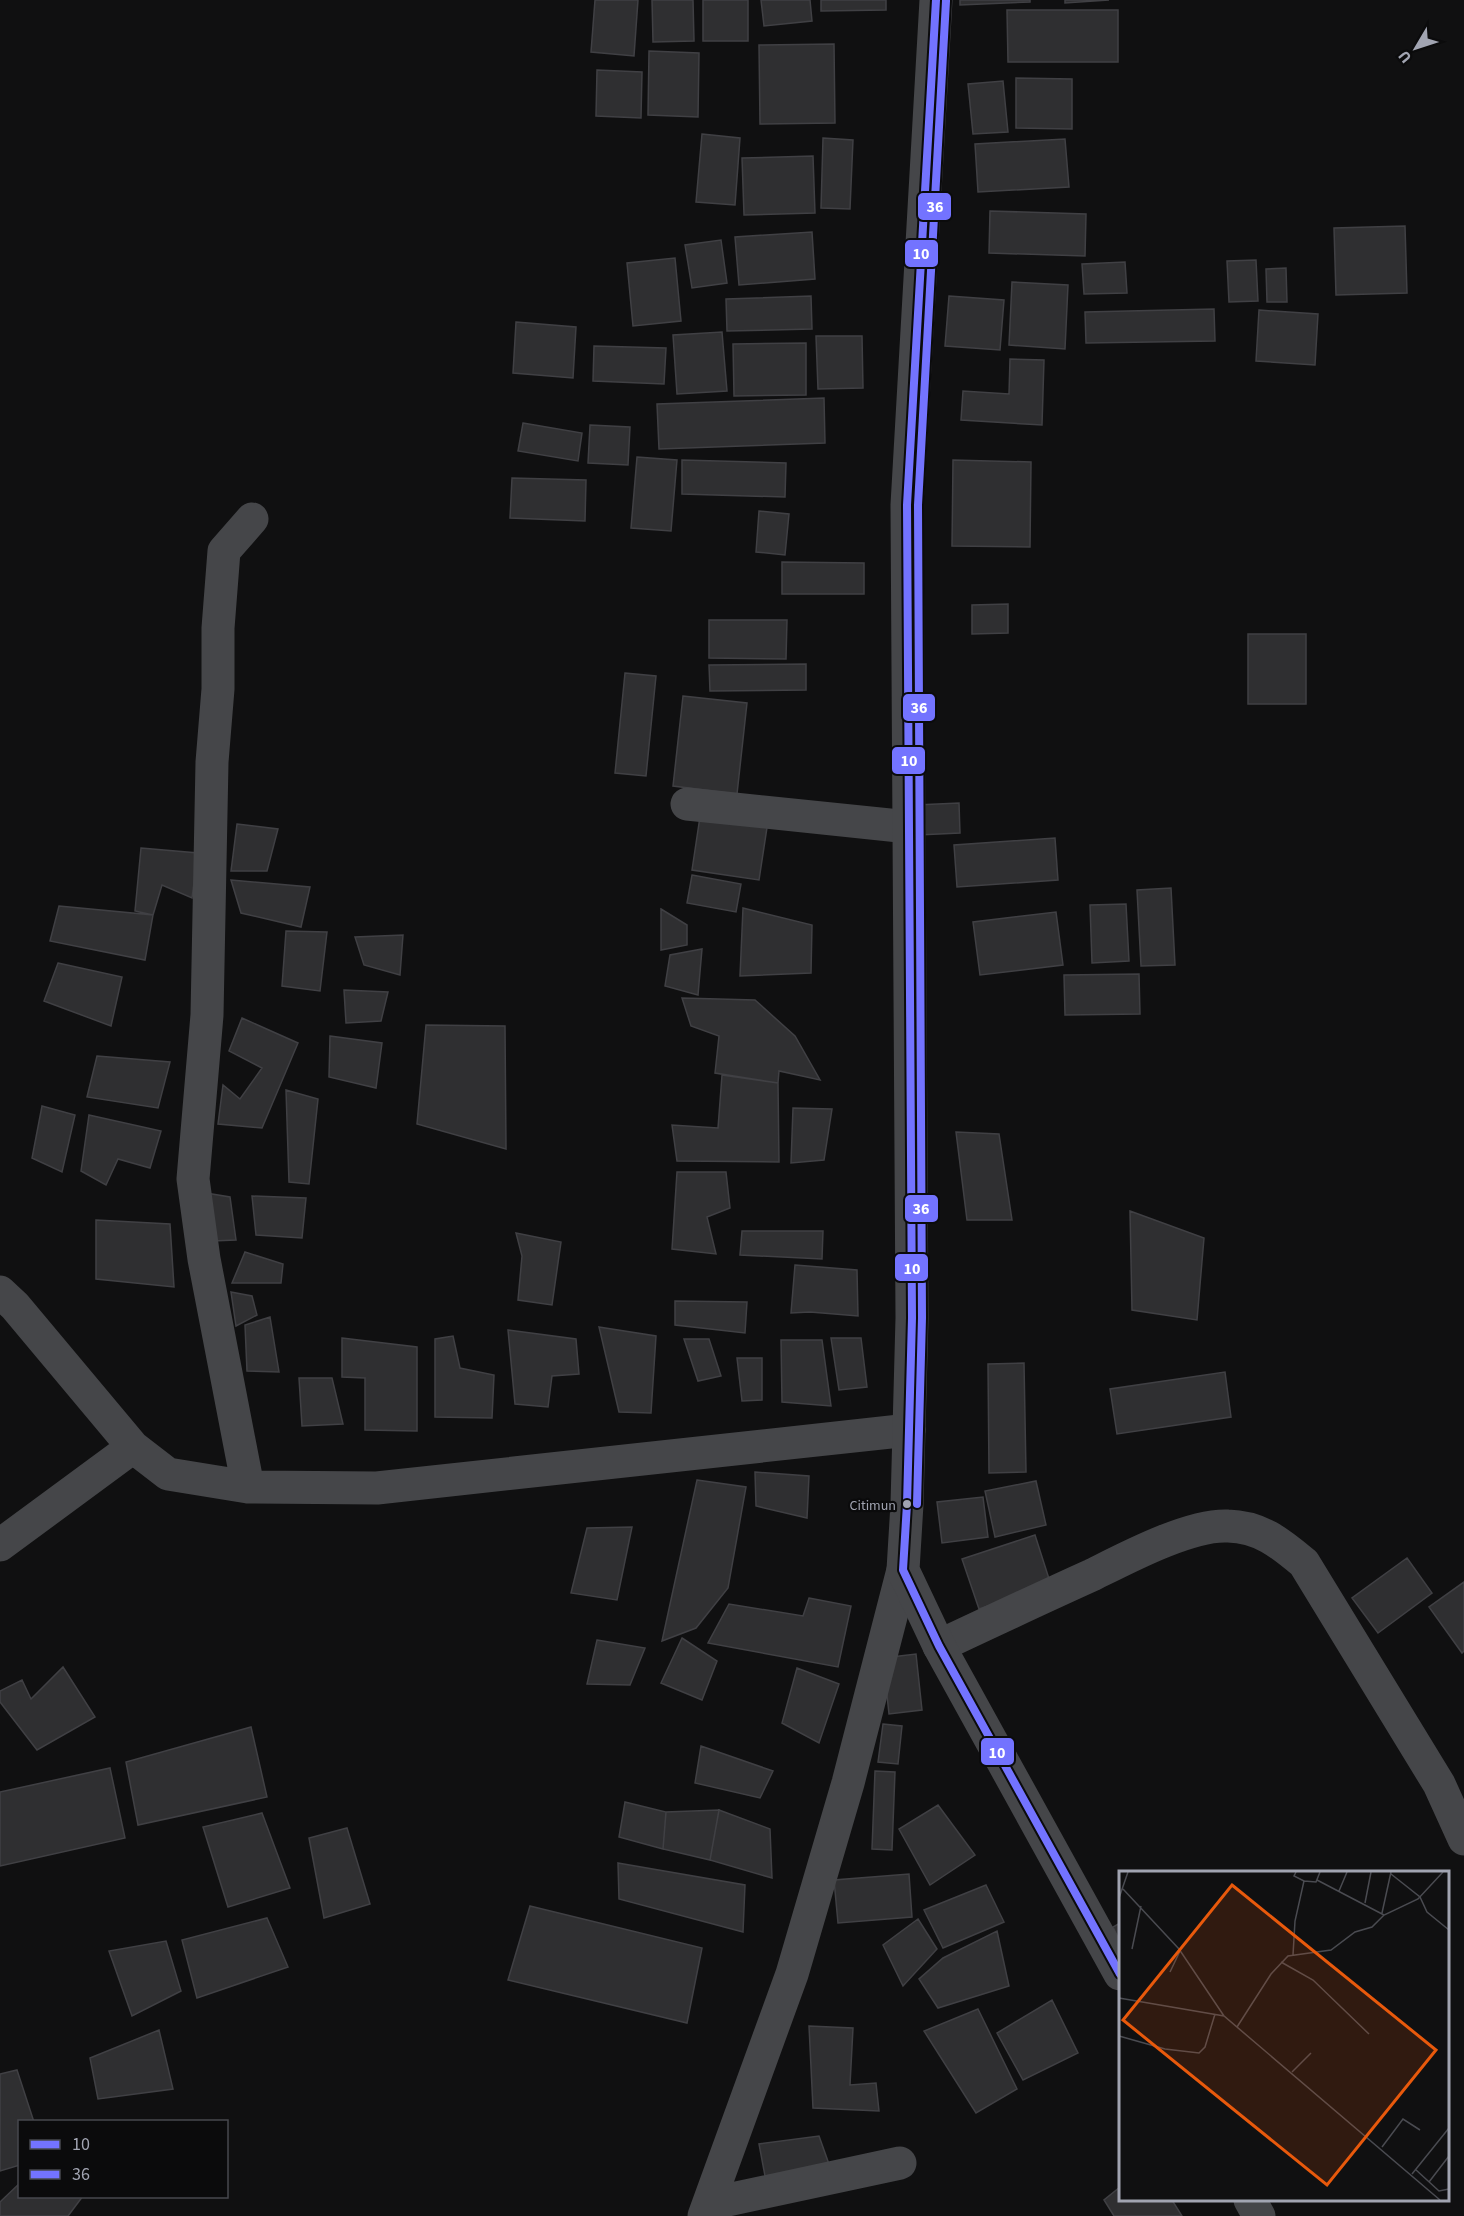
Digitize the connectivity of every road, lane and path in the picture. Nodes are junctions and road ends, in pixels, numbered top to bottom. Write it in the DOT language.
graph roads {
  1 [pos="936,0"];
  2 [pos="252,519"];
  3 [pos="687,804"];
  4 [pos="909,827"];
  5 [pos="0,1292"];
  6 [pos="909,1430"];
  7 [pos="133,1447"];
  8 [pos="248,1487"];
  9 [pos="0,1545"];
  10 [pos="903,1570"];
  11 [pos="939,1646"];
  12 [pos="1464,1839"];
  13 [pos="1119,1972"];
  14 [pos="900,2163"];
  15 [pos="1251,2201"];
  16 [pos="707,2210"];
  17 [pos="1259,2216"];
  1 -- 4 [label="street"];
  2 -- 8 [label="street"];
  3 -- 4 [label="street"];
  4 -- 6 [label="street"];
  5 -- 7 [label="street"];
  6 -- 8 [label="street"];
  6 -- 10 [label="street"];
  7 -- 8 [label="street"];
  7 -- 9 [label="street"];
  10 -- 11 [label="street"];
  10 -- 16 [label="street"];
  11 -- 12 [label="street"];
  11 -- 13 [label="street"];
  14 -- 16 [label="street"];
  15 -- 17 [label="street"];
}
